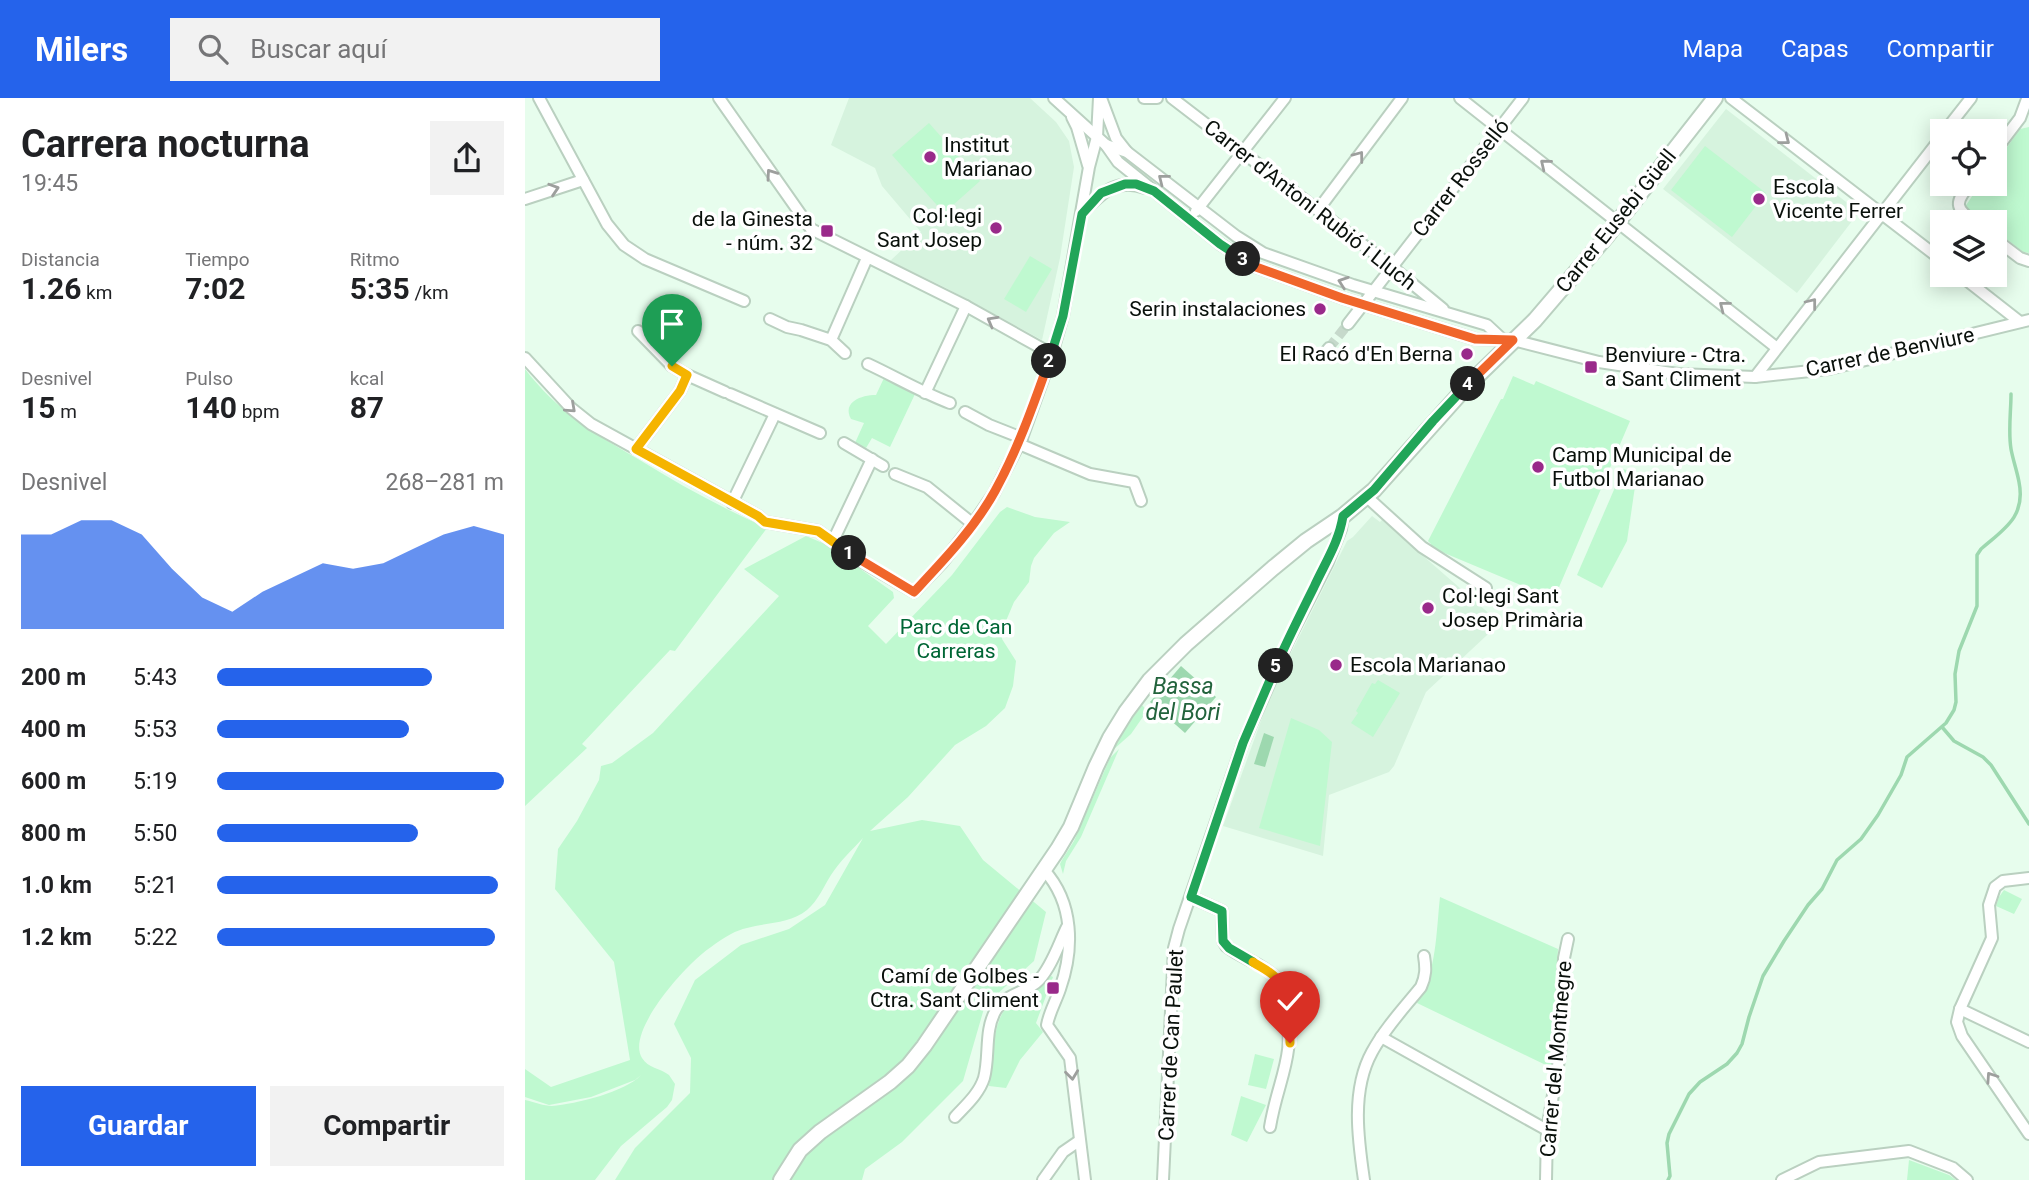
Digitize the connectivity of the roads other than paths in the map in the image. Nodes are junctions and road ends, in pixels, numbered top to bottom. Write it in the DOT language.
graph roads {
  1 [pos="539,98"];
  2 [pos="719,98"];
  3 [pos="1054,98"];
  4 [pos="1100,98"];
  5 [pos="1144,98"];
  6 [pos="1157,98"];
  7 [pos="1172,98"];
  8 [pos="1285,98"];
  9 [pos="1402,98"];
  10 [pos="1460,98"];
  11 [pos="1523,98"];
  12 [pos="1714,98"];
  13 [pos="1731,98"];
  14 [pos="1971,98"];
  15 [pos="2027,99"];
  16 [pos="1069,112"];
  17 [pos="1955,119"];
  18 [pos="1500,128"];
  19 [pos="2007,135"];
  20 [pos="1097,137"];
  21 [pos="1106,145"];
  22 [pos="1127,152"];
  23 [pos="1243,152"];
  24 [pos="1930,152"];
  25 [pos="1089,167"];
  26 [pos="583,180"];
  27 [pos="1154,191"];
  28 [pos="525,199"];
  29 [pos="1198,208"];
  30 [pos="1318,210"];
  31 [pos="1082,214"];
  32 [pos="1882,215"];
  33 [pos="1189,220"];
  34 [pos="1617,222"];
  35 [pos="2007,248"];
  36 [pos="1930,251"];
  37 [pos="867,258"];
  38 [pos="2029,261"];
  39 [pos="1392,267"];
  40 [pos="1976,287"];
  41 [pos="1372,291"];
  42 [pos="744,301"];
  43 [pos="1363,304"];
  44 [pos="966,306"];
  45 [pos="1448,313"];
  46 [pos="770,319"];
  47 [pos="2025,321"];
  48 [pos="1348,324"];
  49 [pos="638,331"];
  50 [pos="1507,339"];
  51 [pos="831,340"];
  52 [pos="1777,348"];
  53 [pos="845,353"];
  54 [pos="1052,354"];
  55 [pos="525,358"];
  56 [pos="868,364"];
  57 [pos="687,375"];
  58 [pos="1755,377"];
  59 [pos="925,393"];
  60 [pos="950,403"];
  61 [pos="965,412"];
  62 [pos="775,414"];
  63 [pos="820,433"];
  64 [pos="1020,441"];
  65 [pos="844,443"];
  66 [pos="636,449"];
  67 [pos="872,459"];
  68 [pos="883,466"];
  69 [pos="895,474"];
  70 [pos="1367,497"];
  71 [pos="1141,501"];
  72 [pos="732,503"];
  73 [pos="1343,516"];
  74 [pos="974,524"];
  75 [pos="1313,535"];
  76 [pos="833,541"];
  77 [pos="1328,562"];
  78 [pos="1486,588"];
  79 [pos="1044,870"];
  80 [pos="2029,878"];
  81 [pos="1191,897"];
  82 [pos="1068,925"];
  83 [pos="1568,939"];
  84 [pos="1424,956"];
  85 [pos="1050,961"];
  86 [pos="1066,970"];
  87 [pos="1960,1009"];
  88 [pos="1381,1037"];
  89 [pos="2029,1042"];
  90 [pos="955,1117"];
  91 [pos="1270,1126"];
  92 [pos="1547,1130"];
  93 [pos="2029,1134"];
  94 [pos="1079,1141"];
  95 [pos="781,1180"];
  96 [pos="1043,1180"];
  97 [pos="1085,1180"];
  98 [pos="1163,1180"];
  99 [pos="1364,1180"];
  100 [pos="1546,1180"];
  101 [pos="1782,1180"];
  102 [pos="1968,1180"];
  1 -- 26 [label="street"];
  37 -- 2 [label="street, one-way"];
  3 -- 16 [label="street, Carrer de Benviure"];
  4 -- 20 [label="street"];
  4 -- 22 [label="street"];
  5 -- 6 [label="street"];
  7 -- 23 [label="street, Carrer d'Antoni Rubió i Lluch"];
  8 -- 23 [label="street"];
  30 -- 9 [label="street, one-way"];
  10 -- 18 [label="street"];
  11 -- 18 [label="street, Carrer Rosselló"];
  12 -- 34 [label="street, Carrer Eusebi Güell"];
  13 -- 32 [label="street, one-way"];
  14 -- 17 [label="street"];
  15 -- 19 [label="street"];
  16 -- 20 [label="street, Carrer de Benviure"];
  16 -- 25 [label="street"];
  34 -- 18 [label="street, one-way"];
  18 -- 39 [label="street, Carrer Rosselló"];
  20 -- 21 [label="street, Carrer de Benviure"];
  20 -- 25 [label="street"];
  21 -- 22 [label="street, Carrer de Benviure"];
  21 -- 27 [label="street, Carrer de Benviure"];
  29 -- 22 [label="street, Carrer de Benviure, one-way"];
  23 -- 29 [label="street"];
  23 -- 30 [label="street, Carrer d'Antoni Rubió i Lluch"];
  24 -- 32 [label="street"];
  25 -- 31 [label="street"];
  28 -- 26 [label="street, one-way"];
  26 -- 42 [label="street"];
  27 -- 31 [label="street, Carrer de Benviure"];
  27 -- 33 [label="street, Carrer de Benviure"];
  29 -- 33 [label="street"];
  41 -- 29 [label="street, Carrer de Benviure, one-way"];
  30 -- 39 [label="street, Carrer d'Antoni Rubió i Lluch"];
  31 -- 54 [label="street"];
  32 -- 36 [label="street"];
  52 -- 32 [label="street, one-way"];
  33 -- 43 [label="street, Carrer de Benviure"];
  34 -- 50 [label="street, Carrer Eusebi Güell"];
  52 -- 34 [label="street, one-way"];
  35 -- 38 [label="street"];
  37 -- 44 [label="street"];
  37 -- 51 [label="street"];
  39 -- 41 [label="street, Carrer Rosselló"];
  39 -- 45 [label="street, Carrer d'Antoni Rubió i Lluch"];
  40 -- 47 [label="street"];
  41 -- 43 [label="street, Carrer Rosselló"];
  41 -- 45 [label="street, Carrer de Benviure"];
  43 -- 48 [label="street, Carrer Rosselló"];
  43 -- 50 [label="street, Carrer de Benviure"];
  54 -- 44 [label="street, one-way"];
  44 -- 59 [label="street"];
  45 -- 50 [label="street, Carrer de Benviure"];
  46 -- 51 [label="street"];
  47 -- 58 [label="street, Carrer de Benviure"];
  49 -- 57 [label="street"];
  50 -- 58 [label="street, Carrer de Benviure"];
  50 -- 70 [label="street, Carrer Eusebi Güell"];
  51 -- 53 [label="street"];
  52 -- 58 [label="street"];
  54 -- 64 [label="street"];
  55 -- 66 [label="street, one-way"];
  56 -- 59 [label="street"];
  57 -- 62 [label="street"];
  57 -- 66 [label="street"];
  59 -- 60 [label="street"];
  61 -- 64 [label="street"];
  62 -- 63 [label="street"];
  62 -- 72 [label="street"];
  64 -- 71 [label="street"];
  64 -- 74 [label="street"];
  65 -- 67 [label="street"];
  66 -- 72 [label="street"];
  67 -- 68 [label="street"];
  67 -- 76 [label="street"];
  69 -- 74 [label="street"];
  70 -- 73 [label="street, Carrer Eusebi Güell"];
  70 -- 78 [label="street"];
  72 -- 76 [label="street"];
  73 -- 75 [label="street, Carrer Eusebi Güell"];
  73 -- 77 [label="street, Carrer de Can Paulet"];
  74 -- 76 [label="street"];
  75 -- 77 [label="street"];
  75 -- 79 [label="street, Carrer Eusebi Güell"];
  77 -- 81 [label="street, Carrer de Can Paulet"];
  79 -- 82 [label="street"];
  79 -- 95 [label="street, Carrer Eusebi Güell"];
  80 -- 87 [label="street"];
  81 -- 91 [label="street"];
  81 -- 98 [label="street, Carrer de Can Paulet"];
  82 -- 85 [label="street"];
  82 -- 86 [label="street"];
  83 -- 92 [label="street, Carrer del Montnegre"];
  84 -- 88 [label="street"];
  85 -- 86 [label="street"];
  85 -- 90 [label="street"];
  86 -- 94 [label="street, one-way"];
  87 -- 89 [label="street"];
  93 -- 87 [label="street, one-way"];
  88 -- 92 [label="street"];
  88 -- 99 [label="street"];
  92 -- 100 [label="street, Carrer del Montnegre"];
  94 -- 96 [label="street"];
  94 -- 97 [label="street"];
  101 -- 102 [label="street"];
}
